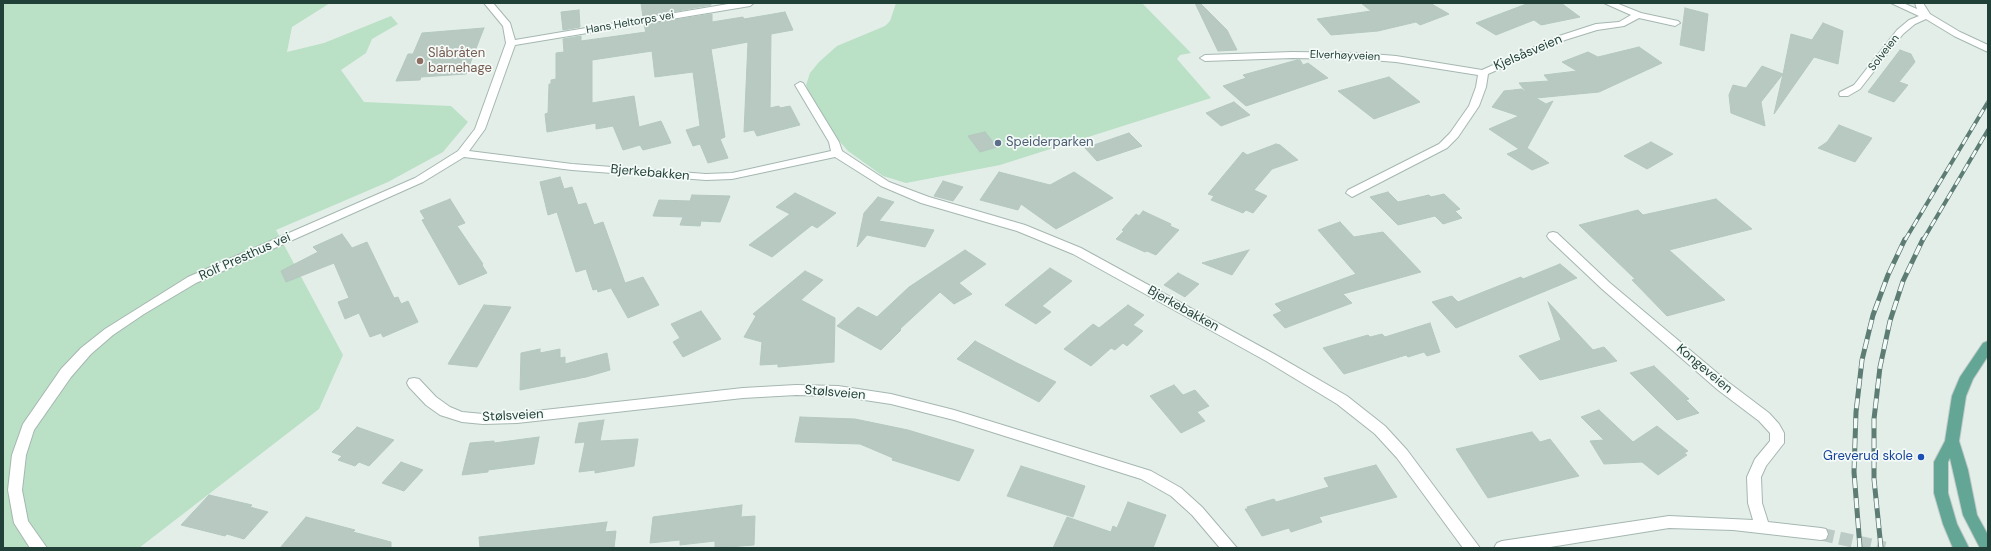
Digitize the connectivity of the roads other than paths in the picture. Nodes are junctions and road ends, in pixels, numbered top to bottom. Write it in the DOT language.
graph roads {
  1 [pos="488,3"];
  2 [pos="750,3"];
  3 [pos="1608,3"];
  4 [pos="1895,3"];
  5 [pos="1919,3"];
  6 [pos="1638,15"];
  7 [pos="1927,16"];
  8 [pos="1675,23"];
  9 [pos="511,43"];
  10 [pos="1987,49"];
  11 [pos="1205,58"];
  12 [pos="1483,73"];
  13 [pos="800,85"];
  14 [pos="1844,94"];
  15 [pos="462,153"];
  16 [pos="837,153"];
  17 [pos="1352,193"];
  18 [pos="1553,236"];
  19 [pos="1988,346"];
  20 [pos="414,383"];
  21 [pos="1952,441"];
  22 [pos="1762,526"];
  23 [pos="1821,534"];
  24 [pos="39,548"];
  25 [pos="1229,548"];
  26 [pos="1472,548"];
  27 [pos="1502,548"];
  28 [pos="1961,548"];
  29 [pos="1988,548"];
  1 -- 9 [label="street"];
  2 -- 9 [label="street, Hans Heltorps vei"];
  3 -- 6 [label="street"];
  4 -- 7 [label="street"];
  5 -- 7 [label="street"];
  6 -- 8 [label="street"];
  6 -- 12 [label="street, Kjelsåsveien"];
  7 -- 10 [label="street"];
  7 -- 14 [label="street, Solveien"];
  9 -- 15 [label="street, Rolf Presthus vei"];
  11 -- 12 [label="street, Elverhøyveien"];
  12 -- 17 [label="street, Kjelsåsveien"];
  13 -- 16 [label="street"];
  15 -- 16 [label="street, Bjerkebakken"];
  15 -- 24 [label="street, Rolf Presthus vei"];
  16 -- 26 [label="street, Bjerkebakken"];
  18 -- 22 [label="street, Kongeveien"];
  19 -- 21 [label="main road"];
  20 -- 25 [label="street, Stølsveien"];
  21 -- 28 [label="main road"];
  21 -- 29 [label="main road"];
  22 -- 23 [label="street"];
  22 -- 27 [label="street"];
}
